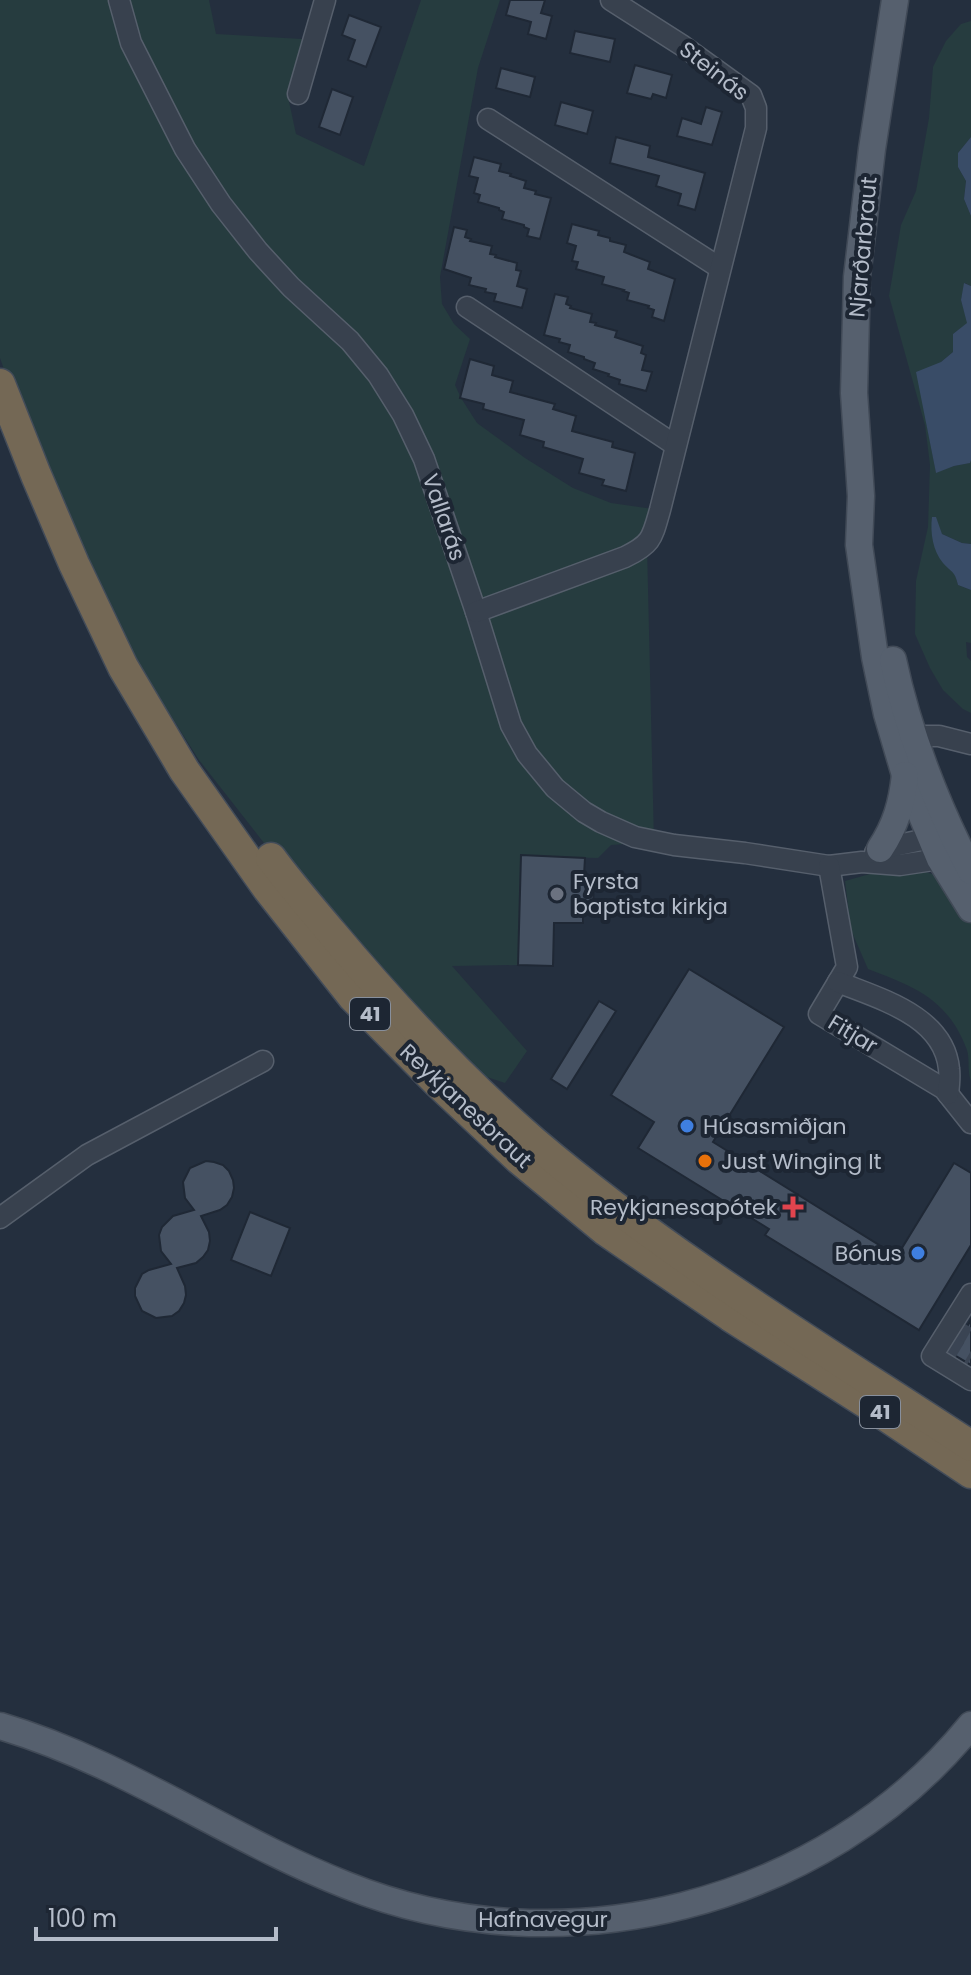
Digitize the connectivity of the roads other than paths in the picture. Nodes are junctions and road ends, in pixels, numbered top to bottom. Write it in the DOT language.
graph roads {
  1 [pos="119,0"];
  2 [pos="325,0"];
  3 [pos="611,0"];
  4 [pos="895,0"];
  5 [pos="298,94"];
  6 [pos="488,119"];
  7 [pos="720,268"];
  8 [pos="467,307"];
  9 [pos="0,384"];
  10 [pos="675,445"];
  11 [pos="861,496"];
  12 [pos="74,564"];
  13 [pos="476,612"];
  14 [pos="913,736"];
  15 [pos="971,744"];
  16 [pos="905,775"];
  17 [pos="951,850"];
  18 [pos="871,856"];
  19 [pos="829,866"];
  20 [pos="971,909"];
  21 [pos="838,982"];
  22 [pos="263,1061"];
  23 [pos="948,1094"];
  24 [pos="971,1123"];
  25 [pos="0,1218"];
  26 [pos="971,1294"];
  27 [pos="971,1380"];
  28 [pos="971,1446"];
  29 [pos="971,1473"];
  30 [pos="971,1725"];
  31 [pos="0,1726"];
  1 -- 13 [label="street, Vallarás"];
  2 -- 5 [label="street"];
  3 -- 7 [label="street, Steinás"];
  4 -- 11 [label="main road, Njarðarbraut"];
  6 -- 7 [label="street"];
  7 -- 10 [label="street, Steinás"];
  8 -- 10 [label="street"];
  9 -- 12 [label="highway, Reykjanesbraut / 41"];
  10 -- 13 [label="street, Steinás"];
  11 -- 14 [label="main road, Njarðarbraut"];
  11 -- 16 [label="main road, Njarðarbraut"];
  12 -- 28 [label="highway, Reykjanesbraut / 41"];
  12 -- 29 [label="highway, Reykjanesbraut / 41"];
  13 -- 19 [label="street, Vallarás"];
  14 -- 15 [label="street"];
  14 -- 17 [label="main road, Njarðarbraut"];
  16 -- 17 [label="main road, Njarðarbraut"];
  16 -- 18 [label="main road"];
  17 -- 18 [label="street, Vallarás"];
  17 -- 20 [label="main road, Njarðarbraut"];
  18 -- 19 [label="street, Vallarás"];
  19 -- 21 [label="street, Fitjar"];
  21 -- 23 [label="street"];
  21 -- 23 [label="street, Fitjar"];
  22 -- 25 [label="street"];
  23 -- 24 [label="street, Fitjar"];
  26 -- 27 [label="street"];
  30 -- 31 [label="main road, Hafnavegur"];
}
